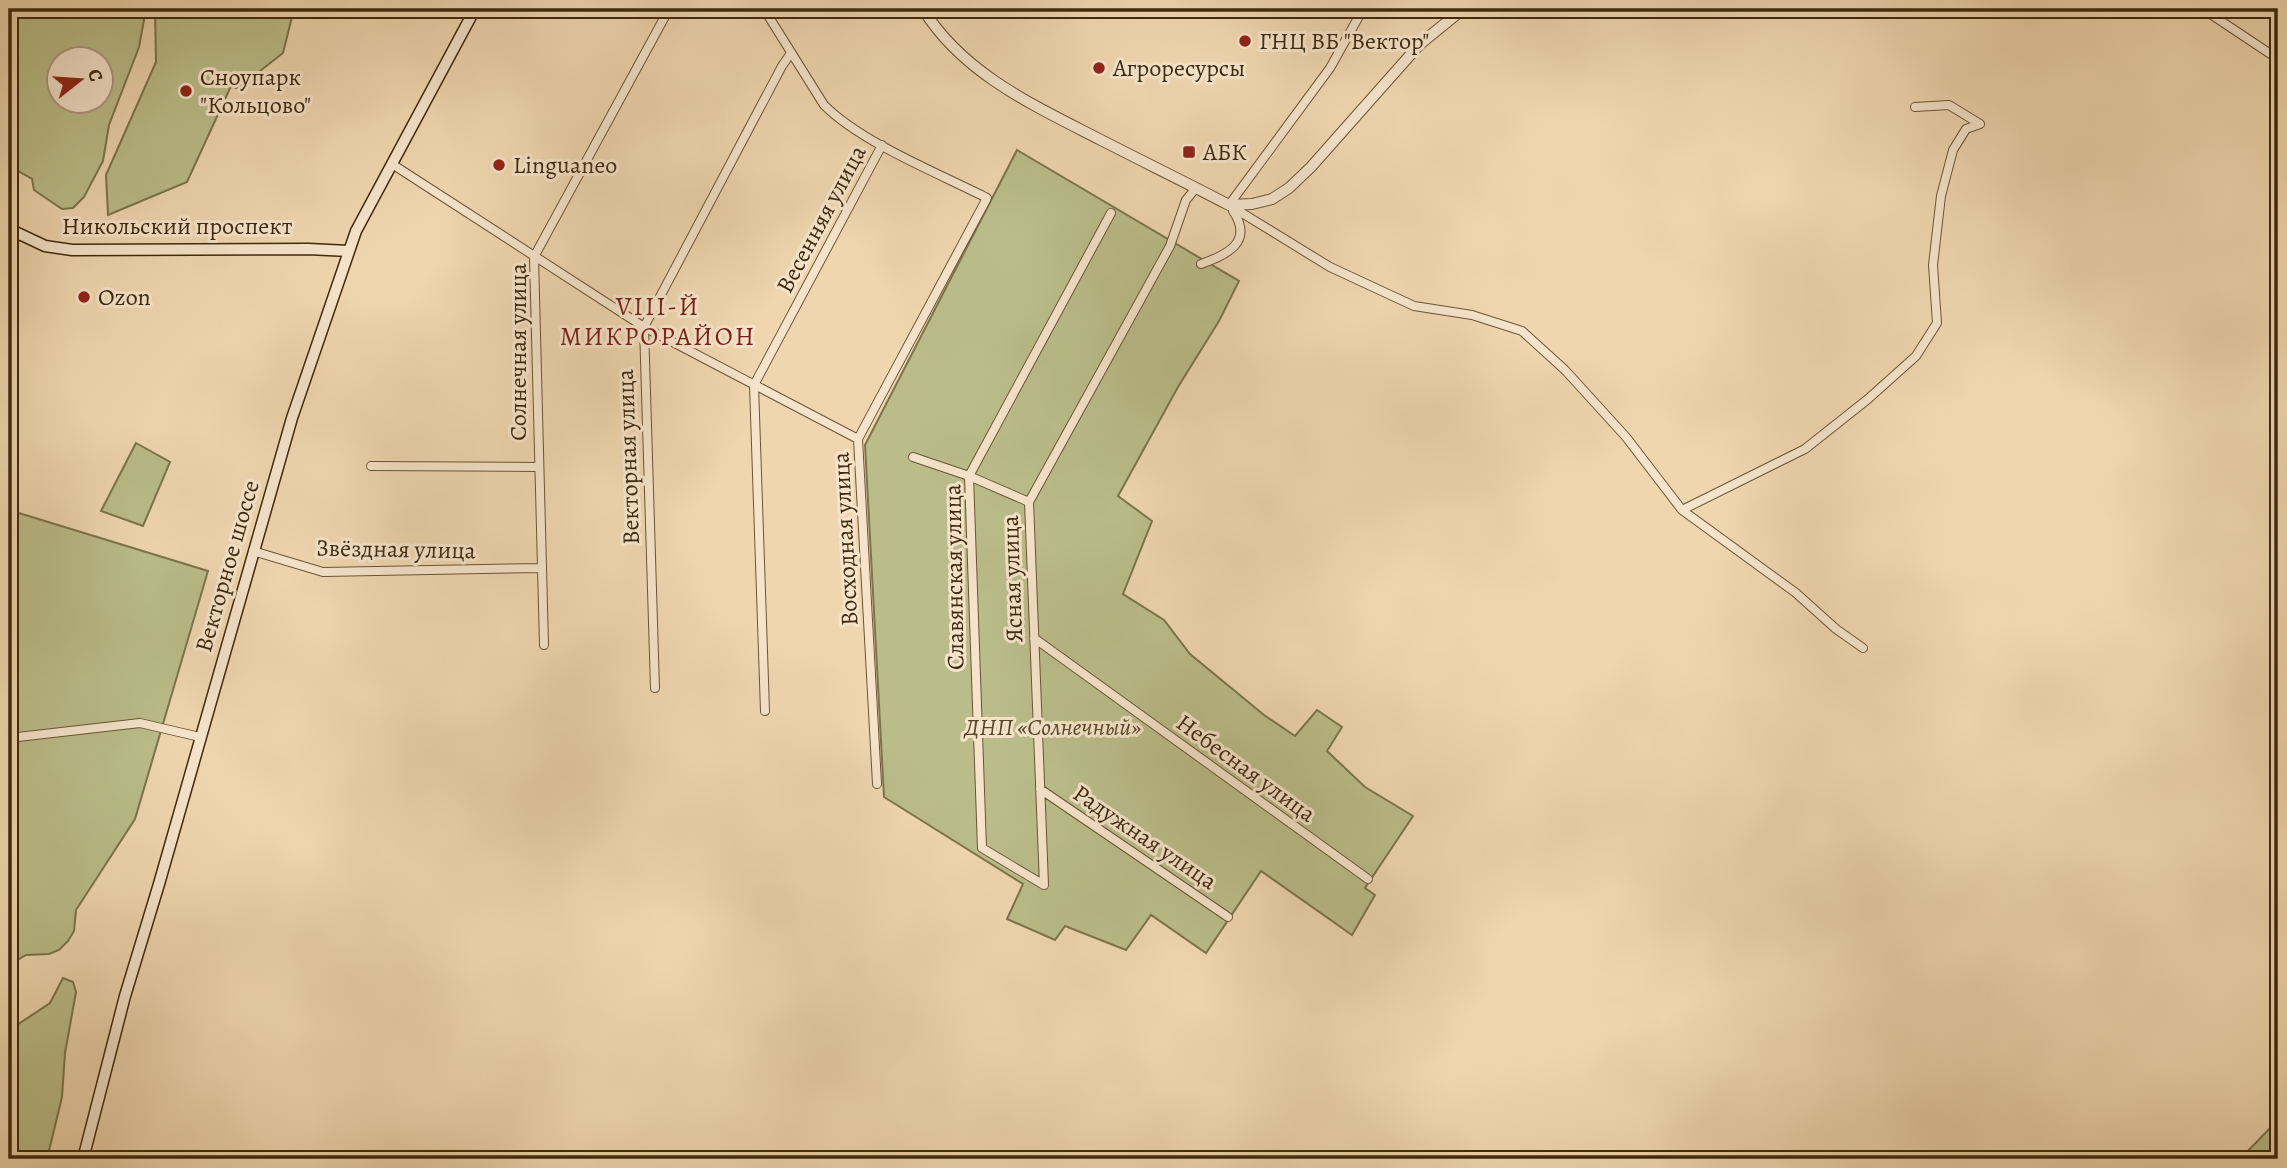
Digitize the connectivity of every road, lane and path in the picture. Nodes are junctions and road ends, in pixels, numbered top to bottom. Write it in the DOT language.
graph roads {
  1 [pos="475,9"];
  2 [pos="669,9"];
  3 [pos="764,9"];
  4 [pos="923,9"];
  5 [pos="1363,9"];
  6 [pos="1463,9"];
  7 [pos="2203,9"];
  8 [pos="791,53"];
  9 [pos="2278,59"];
  10 [pos="1915,107"];
  11 [pos="882,145"];
  12 [pos="392,164"];
  13 [pos="1196,188"];
  14 [pos="1229,205"];
  15 [pos="1111,214"];
  16 [pos="13,231"];
  17 [pos="9,250"];
  18 [pos="349,251"];
  19 [pos="534,257"];
  20 [pos="1201,264"];
  21 [pos="644,327"];
  22 [pos="754,385"];
  23 [pos="859,439"];
  24 [pos="913,457"];
  25 [pos="371,466"];
  26 [pos="538,467"];
  27 [pos="968,476"];
  28 [pos="1028,502"];
  29 [pos="1682,510"];
  30 [pos="253,551"];
  31 [pos="541,568"];
  32 [pos="1034,638"];
  33 [pos="544,645"];
  34 [pos="1863,648"];
  35 [pos="655,688"];
  36 [pos="765,711"];
  37 [pos="200,737"];
  38 [pos="9,738"];
  39 [pos="877,783"];
  40 [pos="1040,789"];
  41 [pos="1368,879"];
  42 [pos="1044,885"];
  43 [pos="1227,918"];
  44 [pos="82,1159"];
  1 -- 12 [label="main road, Векторное шоссе"];
  2 -- 19 [label="street, Солнечная улица"];
  3 -- 8 [label="street"];
  4 -- 13 [label="street"];
  5 -- 14 [label="street"];
  6 -- 14 [label="street"];
  7 -- 9 [label="street"];
  8 -- 11 [label="street"];
  8 -- 21 [label="street, Векторная улица"];
  10 -- 29 [label="street"];
  11 -- 22 [label="street, Весенняя улица"];
  11 -- 23 [label="street, Восходная улица"];
  12 -- 18 [label="main road, Векторное шоссе"];
  12 -- 19 [label="street"];
  13 -- 14 [label="street"];
  13 -- 28 [label="street, Ясная улица"];
  14 -- 20 [label="street"];
  14 -- 29 [label="street"];
  15 -- 27 [label="street, Славянская улица"];
  16 -- 17 [label="street"];
  16 -- 18 [label="main road, Никольский проспект"];
  18 -- 30 [label="main road, Векторное шоссе"];
  19 -- 21 [label="street"];
  19 -- 26 [label="street, Солнечная улица"];
  21 -- 22 [label="street"];
  21 -- 35 [label="street, Векторная улица"];
  22 -- 23 [label="street"];
  22 -- 36 [label="street"];
  23 -- 39 [label="street, Восходная улица"];
  24 -- 27 [label="street"];
  25 -- 26 [label="street"];
  26 -- 31 [label="street, Солнечная улица"];
  27 -- 28 [label="street"];
  27 -- 42 [label="street, Славянская улица"];
  28 -- 32 [label="street, Ясная улица"];
  29 -- 34 [label="street"];
  30 -- 31 [label="street, Звёздная улица"];
  30 -- 37 [label="main road, Векторное шоссе"];
  31 -- 33 [label="street, Солнечная улица"];
  32 -- 40 [label="street, Ясная улица"];
  32 -- 41 [label="street, Небесная улица"];
  37 -- 38 [label="street"];
  37 -- 44 [label="main road, Векторное шоссе"];
  40 -- 42 [label="street, Ясная улица"];
  40 -- 43 [label="street, Радужная улица"];
}
